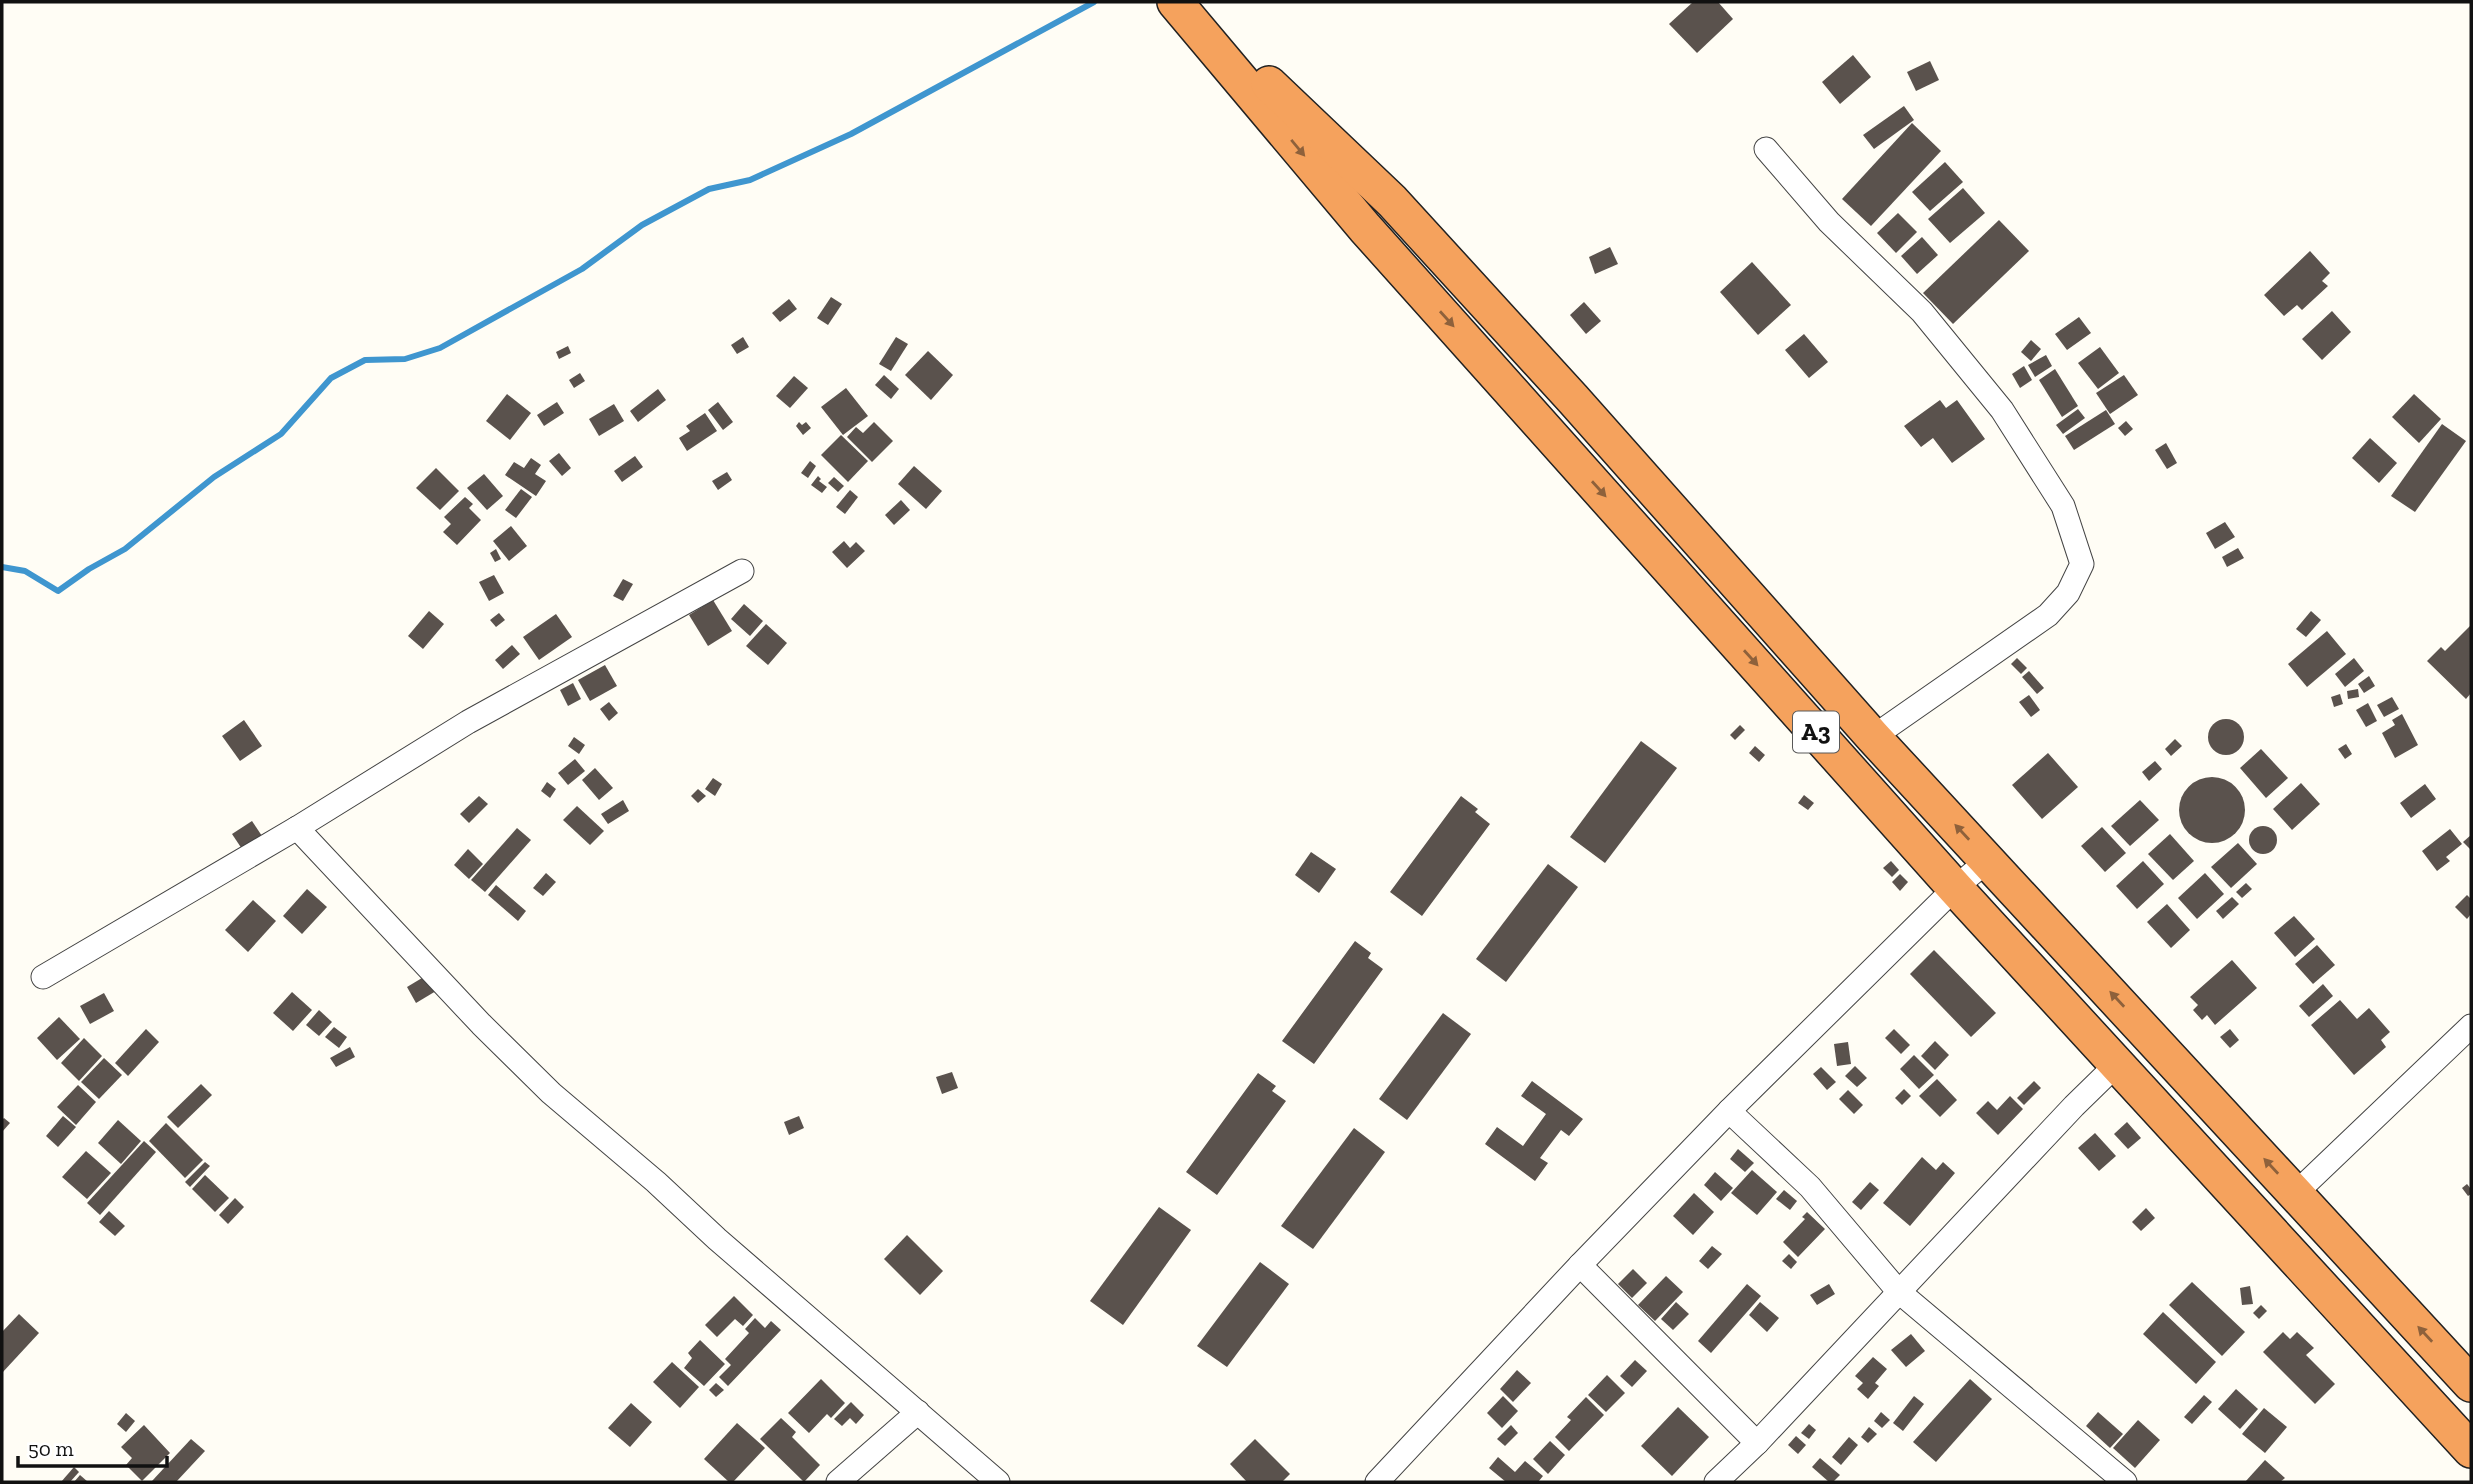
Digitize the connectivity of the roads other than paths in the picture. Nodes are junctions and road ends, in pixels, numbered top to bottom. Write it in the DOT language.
graph roads {
  1 [pos="1175,2"];
  2 [pos="1182,2"];
  3 [pos="1766,149"];
  4 [pos="741,571"];
  5 [pos="1873,737"];
  6 [pos="297,828"];
  7 [pos="1988,860"];
  8 [pos="1955,888"];
  9 [pos="43,977"];
  10 [pos="2471,1026"];
  11 [pos="2116,1065"];
  12 [pos="1729,1111"];
  13 [pos="2296,1193"];
  14 [pos="1580,1265"];
  15 [pos="1898,1291"];
  16 [pos="2471,1384"];
  17 [pos="918,1412"];
  18 [pos="1757,1443"];
  19 [pos="2471,1450"];
  20 [pos="838,1482"];
  21 [pos="998,1482"];
  22 [pos="1377,1482"];
  23 [pos="1716,1482"];
  24 [pos="2125,1482"];
  1 -- 8 [label="highway, A3, one-way"];
  2 -- 5 [label="highway, A3"];
  3 -- 5 [label="street"];
  4 -- 6 [label="street"];
  7 -- 5 [label="highway, A3, one-way"];
  6 -- 9 [label="street"];
  6 -- 17 [label="street"];
  7 -- 8 [label="street"];
  13 -- 7 [label="highway, A3, one-way"];
  8 -- 11 [label="highway, A3"];
  8 -- 12 [label="street"];
  10 -- 13 [label="street"];
  11 -- 15 [label="street"];
  11 -- 19 [label="highway, A3"];
  12 -- 14 [label="street"];
  12 -- 15 [label="street"];
  16 -- 13 [label="highway, A3, one-way"];
  14 -- 18 [label="street"];
  14 -- 22 [label="street"];
  15 -- 18 [label="street"];
  15 -- 24 [label="street"];
  17 -- 20 [label="street"];
  17 -- 21 [label="street"];
  18 -- 23 [label="street"];
}
